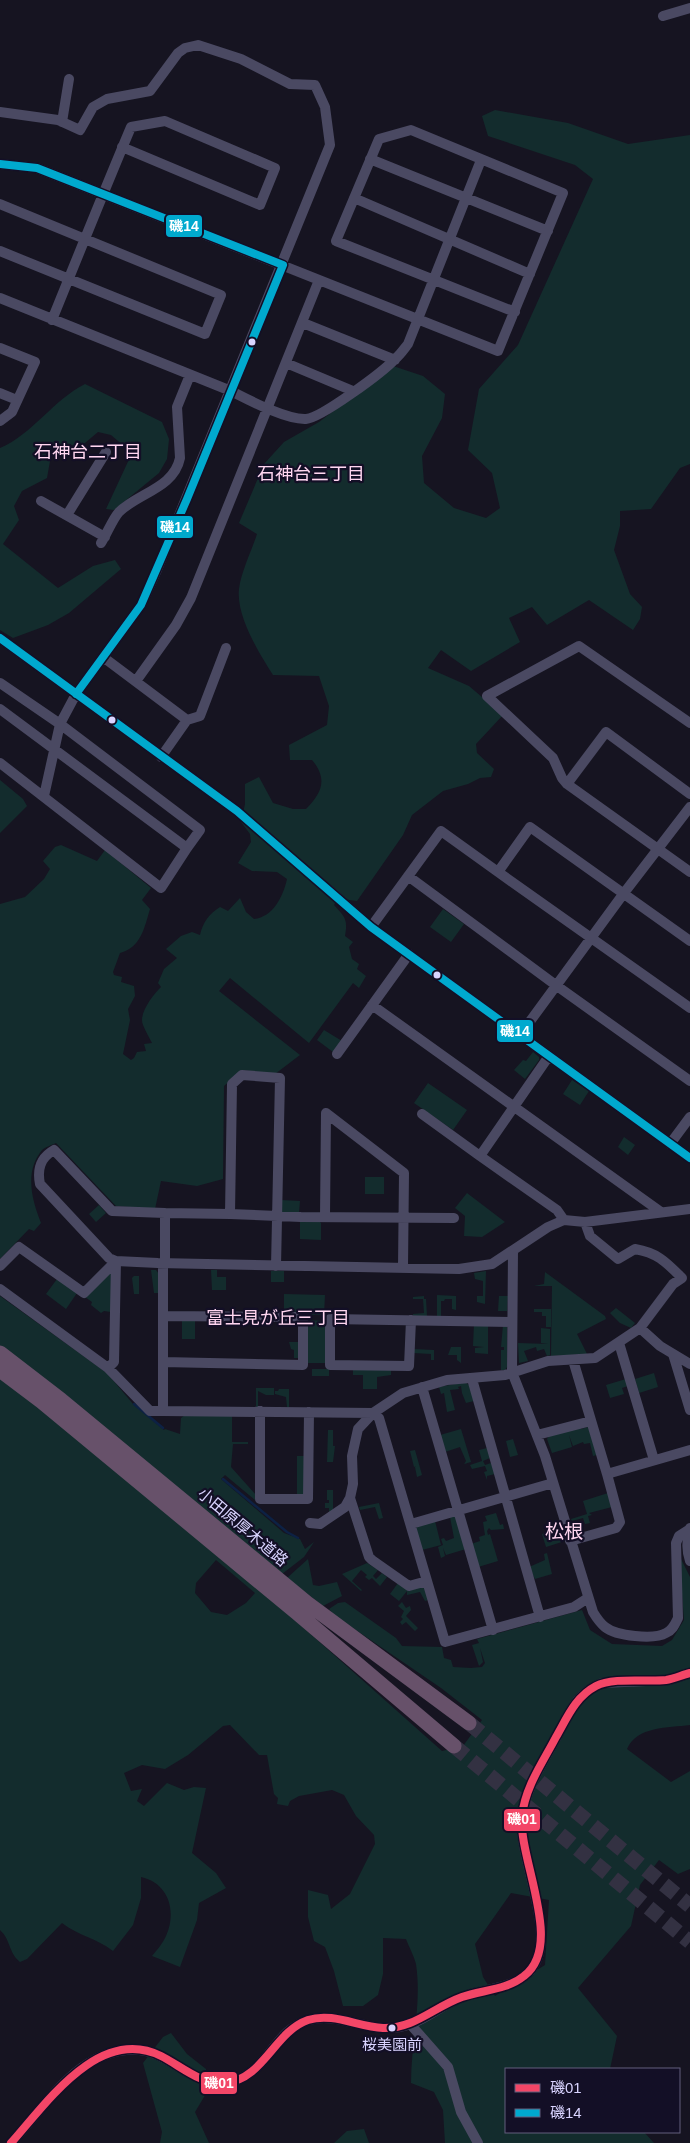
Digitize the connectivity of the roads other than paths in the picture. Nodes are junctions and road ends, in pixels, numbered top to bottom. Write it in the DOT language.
graph roads {
  1 [pos="690,8"];
  2 [pos="663,16"];
  3 [pos="69,79"];
  4 [pos="0,112"];
  5 [pos="62,122"];
  6 [pos="122,146"];
  7 [pos="370,159"];
  8 [pos="481,160"];
  9 [pos="0,164"];
  10 [pos="103,194"];
  11 [pos="354,198"];
  12 [pos="466,198"];
  13 [pos="0,204"];
  14 [pos="548,231"];
  15 [pos="85,238"];
  16 [pos="449,240"];
  17 [pos="0,251"];
  18 [pos="283,264"];
  19 [pos="530,274"];
  20 [pos="69,278"];
  21 [pos="319,280"];
  22 [pos="434,280"];
  23 [pos="0,298"];
  24 [pos="515,312"];
  25 [pos="52,320"];
  26 [pos="418,320"];
  27 [pos="303,323"];
  28 [pos="0,348"];
  29 [pos="395,360"];
  30 [pos="286,363"];
  31 [pos="190,375"];
  32 [pos="230,391"];
  33 [pos="353,391"];
  34 [pos="0,393"];
  35 [pos="17,400"];
  36 [pos="268,409"];
  37 [pos="0,421"];
  38 [pos="106,452"];
  39 [pos="41,501"];
  40 [pos="68,515"];
  41 [pos="0,638"];
  42 [pos="226,648"];
  43 [pos="103,657"];
  44 [pos="136,681"];
  45 [pos="0,683"];
  46 [pos="76,694"];
  47 [pos="0,709"];
  48 [pos="187,720"];
  49 [pos="690,723"];
  50 [pos="60,724"];
  51 [pos="55,748"];
  52 [pos="161,756"];
  53 [pos="0,763"];
  54 [pos="567,784"];
  55 [pos="690,794"];
  56 [pos="44,796"];
  57 [pos="690,807"];
  58 [pos="237,811"];
  59 [pos="187,848"];
  60 [pos="659,849"];
  61 [pos="498,872"];
  62 [pos="690,872"];
  63 [pos="408,876"];
  64 [pos="330,891"];
  65 [pos="624,893"];
  66 [pos="371,927"];
  67 [pos="592,938"];
  68 [pos="690,941"];
  69 [pos="409,954"];
  70 [pos="557,986"];
  71 [pos="372,1005"];
  72 [pos="690,1008"];
  73 [pos="520,1035"];
  74 [pos="337,1054"];
  75 [pos="549,1056"];
  76 [pos="690,1081"];
  77 [pos="514,1108"];
  78 [pos="422,1114"];
  79 [pos="690,1117"];
  80 [pos="670,1144"];
  81 [pos="480,1156"];
  82 [pos="690,1158"];
  83 [pos="690,1209"];
  84 [pos="660,1212"];
  85 [pos="165,1213"];
  86 [pos="230,1214"];
  87 [pos="277,1216"];
  88 [pos="325,1216"];
  89 [pos="404,1216"];
  90 [pos="454,1218"];
  91 [pos="564,1220"];
  92 [pos="585,1222"];
  93 [pos="512,1251"];
  94 [pos="116,1261"];
  95 [pos="162,1263"];
  96 [pos="0,1266"];
  97 [pos="276,1266"];
  98 [pos="403,1267"];
  99 [pos="686,1277"];
  100 [pos="0,1289"];
  101 [pos="163,1316"];
  102 [pos="410,1320"];
  103 [pos="512,1322"];
  104 [pos="640,1328"];
  105 [pos="619,1344"];
  106 [pos="0,1353"];
  107 [pos="673,1354"];
  108 [pos="573,1360"];
  109 [pos="163,1362"];
  110 [pos="690,1364"];
  111 [pos="108,1368"];
  112 [pos="0,1370"];
  113 [pos="512,1372"];
  114 [pos="472,1379"];
  115 [pos="422,1387"];
  116 [pos="690,1410"];
  117 [pos="163,1411"];
  118 [pos="260,1411"];
  119 [pos="309,1412"];
  120 [pos="373,1413"];
  121 [pos="591,1421"];
  122 [pos="537,1435"];
  123 [pos="690,1450"];
  124 [pos="654,1460"];
  125 [pos="607,1474"];
  126 [pos="553,1483"];
  127 [pos="505,1496"];
  128 [pos="350,1498"];
  129 [pos="457,1510"];
  130 [pos="310,1523"];
  131 [pos="411,1524"];
  132 [pos="690,1529"];
  133 [pos="570,1541"];
  134 [pos="690,1561"];
  135 [pos="427,1581"];
  136 [pos="588,1598"];
  137 [pos="540,1617"];
  138 [pos="492,1630"];
  139 [pos="690,1673"];
  140 [pos="469,1723"];
  141 [pos="454,1746"];
  142 [pos="411,2025"];
  143 [pos="11,2143"];
  144 [pos="478,2143"];
  1 -- 2 [label="street"];
  3 -- 5 [label="street"];
  4 -- 5 [label="street"];
  5 -- 18 [label="street"];
  6 -- 6 [label="street"];
  6 -- 10 [label="street"];
  7 -- 8 [label="street"];
  7 -- 11 [label="street"];
  7 -- 12 [label="street"];
  8 -- 12 [label="street"];
  8 -- 14 [label="street"];
  9 -- 10 [label="street"];
  10 -- 15 [label="street"];
  10 -- 18 [label="street"];
  11 -- 16 [label="street"];
  11 -- 22 [label="street"];
  12 -- 14 [label="street"];
  12 -- 16 [label="street"];
  13 -- 15 [label="street"];
  14 -- 19 [label="street"];
  15 -- 20 [label="street"];
  15 -- 20 [label="street"];
  16 -- 19 [label="street"];
  16 -- 22 [label="street"];
  17 -- 20 [label="street"];
  18 -- 21 [label="street"];
  18 -- 32 [label="street"];
  19 -- 24 [label="street"];
  20 -- 25 [label="street"];
  21 -- 26 [label="street"];
  21 -- 27 [label="street"];
  22 -- 24 [label="street"];
  22 -- 26 [label="street"];
  23 -- 25 [label="street"];
  24 -- 26 [label="street"];
  25 -- 31 [label="street"];
  26 -- 29 [label="street"];
  27 -- 29 [label="street"];
  27 -- 30 [label="street"];
  28 -- 35 [label="street"];
  29 -- 33 [label="street"];
  30 -- 33 [label="street"];
  30 -- 36 [label="street"];
  31 -- 32 [label="street"];
  31 -- 40 [label="street"];
  32 -- 36 [label="street"];
  32 -- 43 [label="street"];
  33 -- 36 [label="street"];
  34 -- 35 [label="street"];
  35 -- 37 [label="street"];
  36 -- 44 [label="street"];
  38 -- 40 [label="street"];
  39 -- 40 [label="street"];
  41 -- 46 [label="street"];
  42 -- 48 [label="street"];
  43 -- 44 [label="street"];
  43 -- 46 [label="street"];
  44 -- 48 [label="street"];
  45 -- 50 [label="street"];
  46 -- 50 [label="street"];
  46 -- 52 [label="street"];
  47 -- 51 [label="street"];
  48 -- 52 [label="street"];
  49 -- 54 [label="street"];
  50 -- 51 [label="street"];
  50 -- 59 [label="street"];
  51 -- 56 [label="street"];
  51 -- 59 [label="street"];
  52 -- 58 [label="street"];
  53 -- 56 [label="street"];
  54 -- 55 [label="street"];
  54 -- 60 [label="street"];
  56 -- 59 [label="street"];
  57 -- 60 [label="street"];
  60 -- 62 [label="street"];
  60 -- 65 [label="street"];
  61 -- 63 [label="street"];
  61 -- 65 [label="street"];
  61 -- 67 [label="street"];
  63 -- 66 [label="street"];
  63 -- 70 [label="street"];
  64 -- 66 [label="street"];
  65 -- 67 [label="street"];
  65 -- 68 [label="street"];
  66 -- 69 [label="street"];
  67 -- 70 [label="street"];
  67 -- 72 [label="street"];
  69 -- 71 [label="street"];
  69 -- 73 [label="street"];
  70 -- 73 [label="street"];
  70 -- 76 [label="street"];
  71 -- 74 [label="street"];
  71 -- 77 [label="street"];
  73 -- 75 [label="street"];
  75 -- 77 [label="street"];
  75 -- 80 [label="street"];
  77 -- 81 [label="street"];
  77 -- 84 [label="street"];
  78 -- 81 [label="street"];
  79 -- 80 [label="street"];
  80 -- 82 [label="street"];
  81 -- 91 [label="street"];
  83 -- 84 [label="street"];
  84 -- 92 [label="street"];
  85 -- 86 [label="street"];
  85 -- 94 [label="street"];
  85 -- 95 [label="street"];
  86 -- 87 [label="street"];
  86 -- 87 [label="street"];
  87 -- 88 [label="street"];
  87 -- 97 [label="street"];
  88 -- 89 [label="street"];
  88 -- 89 [label="street"];
  89 -- 90 [label="street"];
  89 -- 98 [label="street"];
  91 -- 92 [label="street"];
  91 -- 93 [label="street"];
  92 -- 99 [label="street"];
  93 -- 98 [label="street"];
  93 -- 103 [label="street"];
  94 -- 95 [label="street"];
  94 -- 96 [label="street"];
  94 -- 111 [label="street"];
  95 -- 97 [label="street"];
  95 -- 101 [label="street"];
  97 -- 98 [label="street"];
  99 -- 104 [label="street"];
  100 -- 111 [label="street"];
  101 -- 109 [label="street"];
  101 -- 109 [label="street"];
  102 -- 102 [label="street"];
  102 -- 103 [label="street"];
  103 -- 113 [label="street"];
  104 -- 105 [label="street"];
  104 -- 107 [label="street"];
  105 -- 108 [label="street"];
  105 -- 124 [label="street"];
  106 -- 140 [label="highway, 小田原厚木道路"];
  107 -- 110 [label="street"];
  107 -- 116 [label="street"];
  108 -- 113 [label="street"];
  108 -- 121 [label="street"];
  109 -- 117 [label="street"];
  111 -- 117 [label="street"];
  112 -- 141 [label="highway, 小田原厚木道路"];
  113 -- 114 [label="street"];
  113 -- 122 [label="street"];
  114 -- 115 [label="street"];
  114 -- 127 [label="street"];
  115 -- 120 [label="street"];
  115 -- 129 [label="street"];
  117 -- 118 [label="street"];
  118 -- 119 [label="street"];
  118 -- 119 [label="street"];
  119 -- 120 [label="street"];
  120 -- 128 [label="street"];
  120 -- 131 [label="street"];
  121 -- 122 [label="street"];
  121 -- 125 [label="street"];
  122 -- 126 [label="street"];
  123 -- 124 [label="street"];
  124 -- 125 [label="street"];
  125 -- 133 [label="street"];
  126 -- 127 [label="street"];
  126 -- 133 [label="street"];
  127 -- 129 [label="street"];
  127 -- 137 [label="street"];
  128 -- 130 [label="street"];
  128 -- 135 [label="street"];
  129 -- 131 [label="street"];
  129 -- 138 [label="street"];
  131 -- 135 [label="street"];
  132 -- 134 [label="street"];
  132 -- 136 [label="street"];
  133 -- 136 [label="street"];
  135 -- 138 [label="street"];
  136 -- 137 [label="street"];
  137 -- 138 [label="street"];
  139 -- 142 [label="street"];
  142 -- 143 [label="street"];
  142 -- 144 [label="street"];
}
